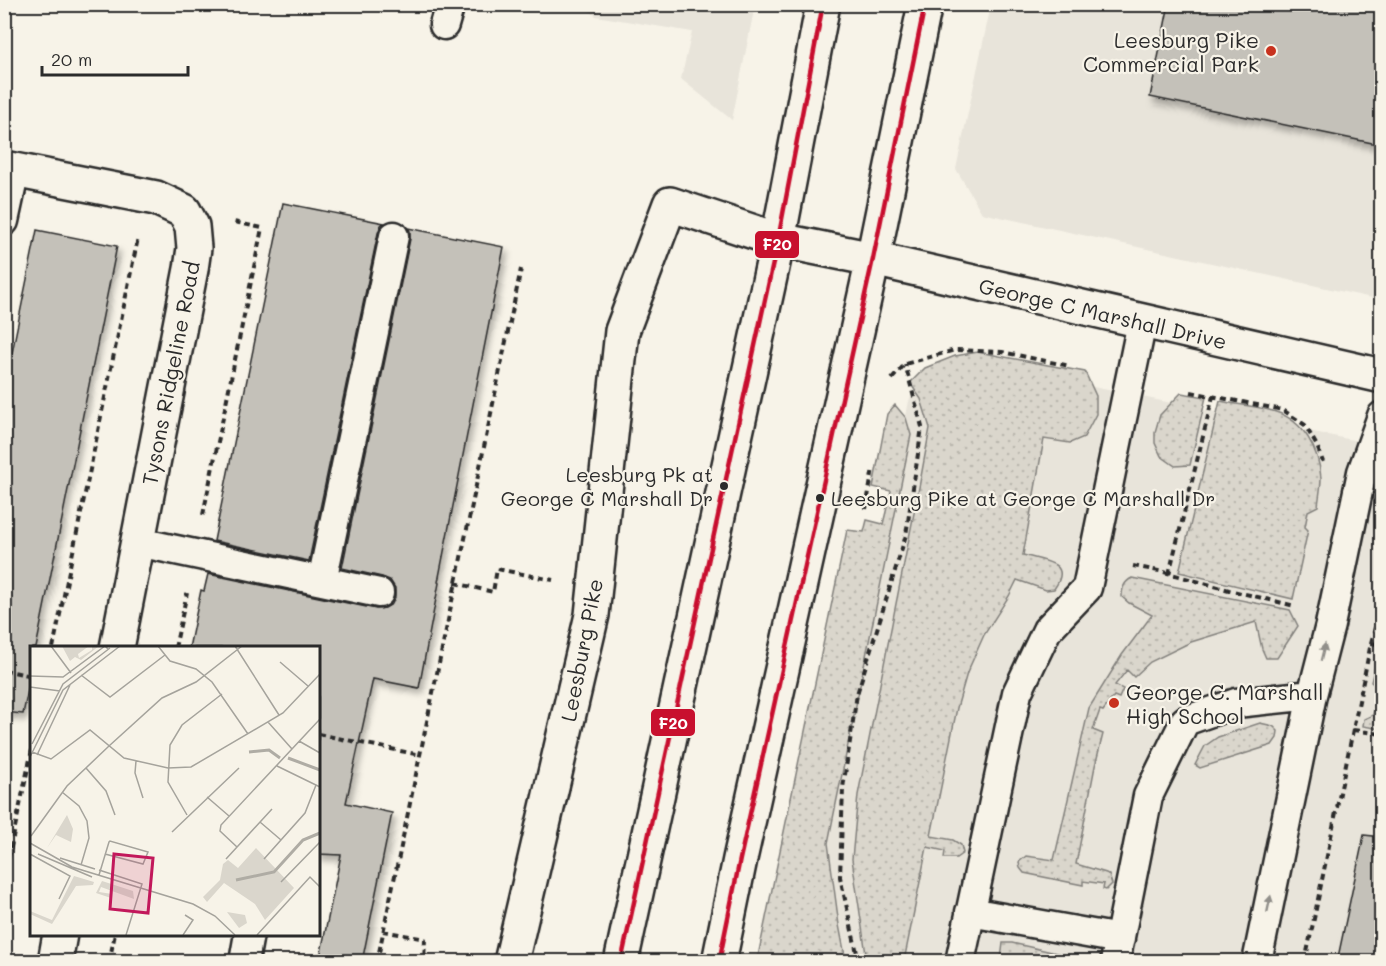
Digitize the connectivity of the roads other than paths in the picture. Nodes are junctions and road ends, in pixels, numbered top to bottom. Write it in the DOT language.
graph roads {
  1 [pos="824,4"];
  2 [pos="926,4"];
  3 [pos="10,169"];
  4 [pos="4,221"];
  5 [pos="394,236"];
  6 [pos="777,240"];
  7 [pos="824,250"];
  8 [pos="873,259"];
  9 [pos="1142,322"];
  10 [pos="1382,376"];
  11 [pos="1382,416"];
  12 [pos="1372,474"];
  13 [pos="138,542"];
  14 [pos="322,581"];
  15 [pos="379,593"];
  16 [pos="117,646"];
  17 [pos="1312,695"];
  18 [pos="970,912"];
  19 [pos="60,936"];
  20 [pos="249,936"];
  21 [pos="1118,950"];
  22 [pos="55,962"];
  23 [pos="244,962"];
  24 [pos="511,962"];
  25 [pos="621,962"];
  26 [pos="719,962"];
  27 [pos="960,962"];
  28 [pos="1257,962"];
  1 -- 6 [label="street"];
  2 -- 8 [label="street"];
  3 -- 4 [label="lane"];
  3 -- 13 [label="street, Tysons Ridgeline Road"];
  5 -- 14 [label="lane"];
  6 -- 7 [label="street, Leesburg Pike"];
  6 -- 24 [label="street, Leesburg Pike"];
  6 -- 25 [label="street"];
  7 -- 8 [label="street, George C Marshall Drive"];
  8 -- 9 [label="street, George C Marshall Drive"];
  8 -- 26 [label="street"];
  9 -- 10 [label="street, George C Marshall Drive"];
  9 -- 18 [label="lane"];
  11 -- 12 [label="lane"];
  17 -- 12 [label="lane, one-way"];
  13 -- 14 [label="lane"];
  13 -- 16 [label="street, Tysons Ridgeline Road"];
  14 -- 15 [label="lane"];
  17 -- 21 [label="lane"];
  28 -- 17 [label="lane, one-way"];
  18 -- 21 [label="lane"];
  18 -- 27 [label="lane"];
  19 -- 22 [label="street"];
  20 -- 23 [label="lane"];
}
